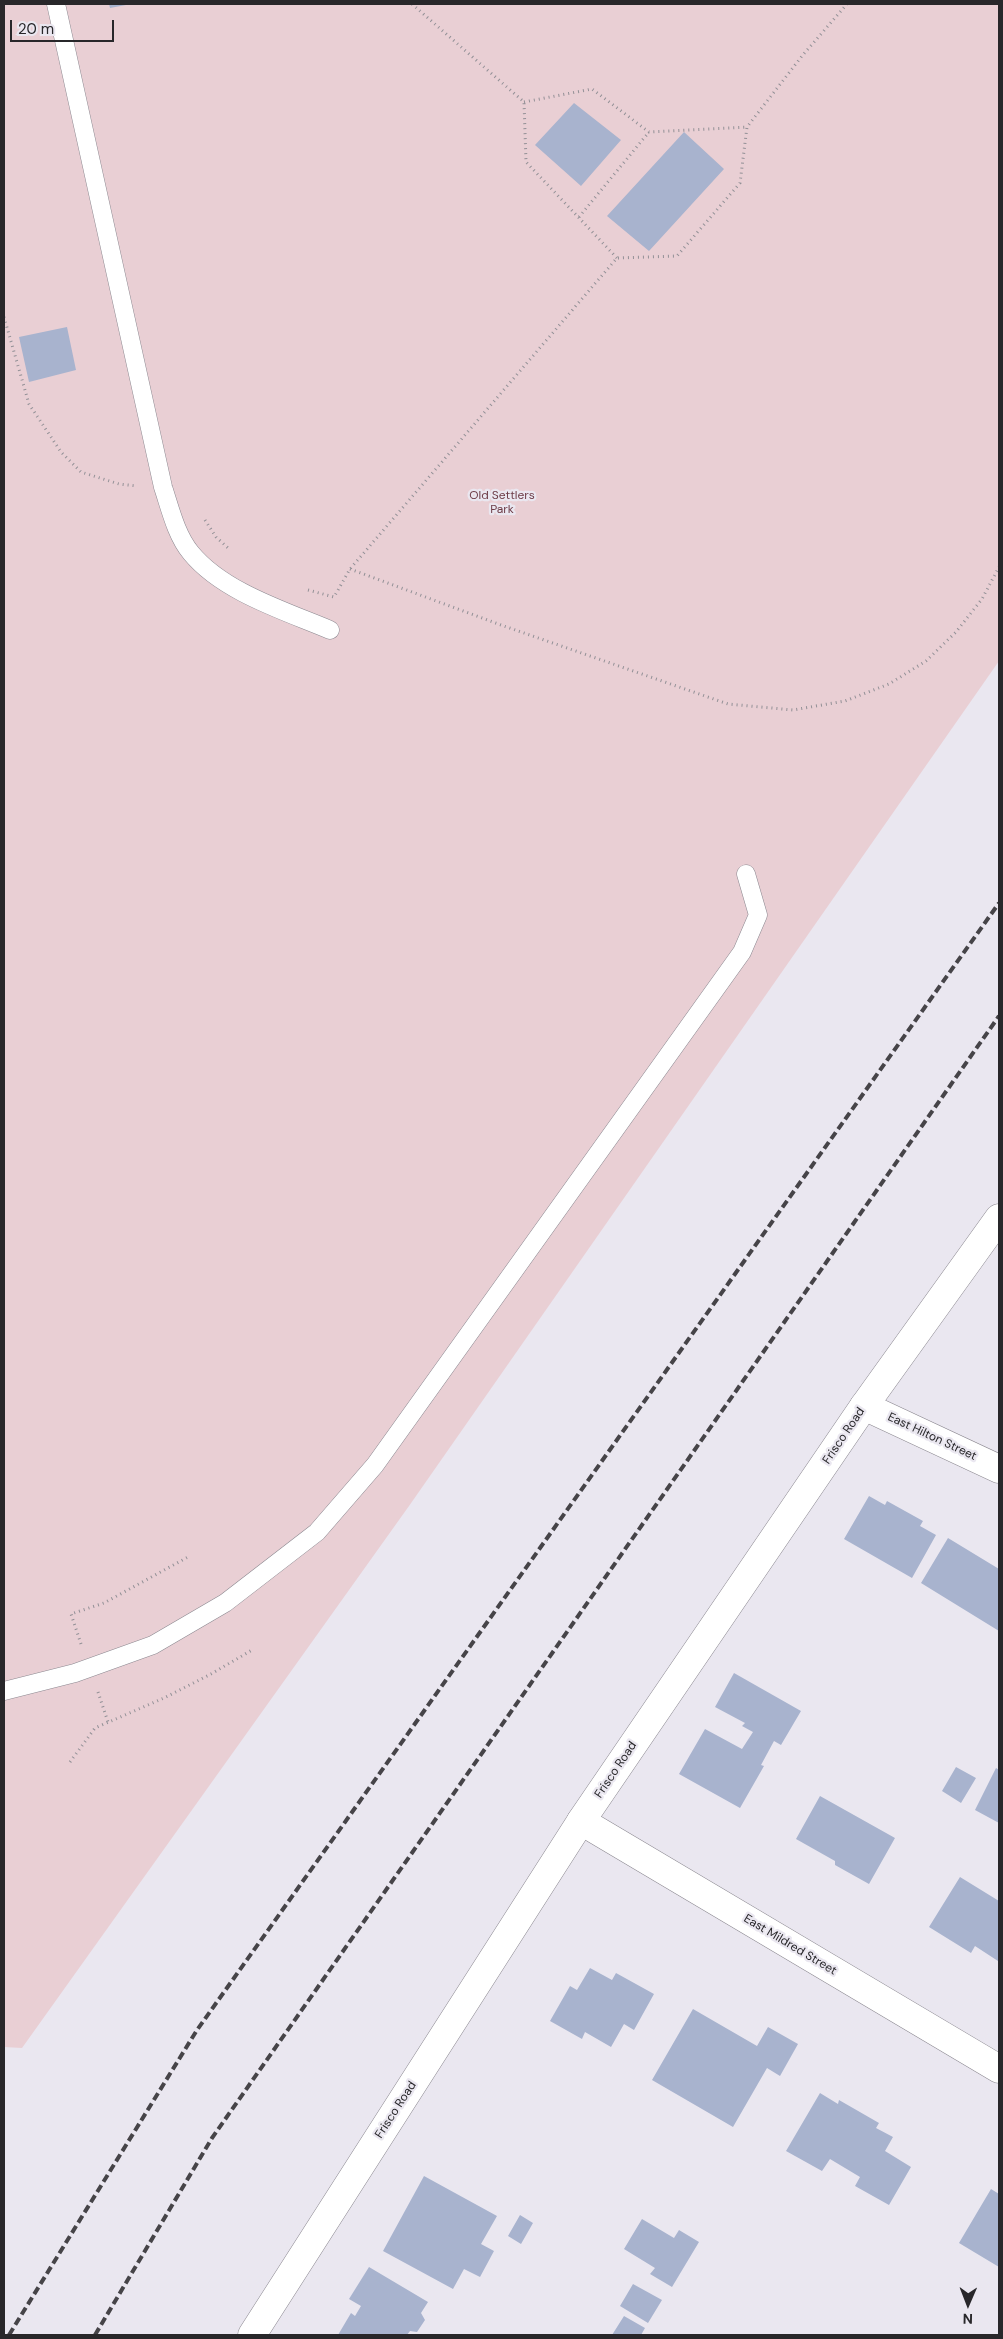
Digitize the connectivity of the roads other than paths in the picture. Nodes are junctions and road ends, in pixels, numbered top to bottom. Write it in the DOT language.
graph roads {
  1 [pos="56,4"];
  2 [pos="330,630"];
  3 [pos="746,874"];
  4 [pos="999,1218"];
  5 [pos="864,1406"];
  6 [pos="999,1469"];
  7 [pos="4,1691"];
  8 [pos="581,1821"];
  9 [pos="999,2069"];
  10 [pos="252,2335"];
  1 -- 2 [label="lane"];
  3 -- 7 [label="lane"];
  4 -- 5 [label="street, Frisco Road"];
  5 -- 6 [label="street, East Hilton Street"];
  5 -- 8 [label="street, Frisco Road"];
  8 -- 9 [label="street, East Mildred Street"];
  8 -- 10 [label="street, Frisco Road"];
}
